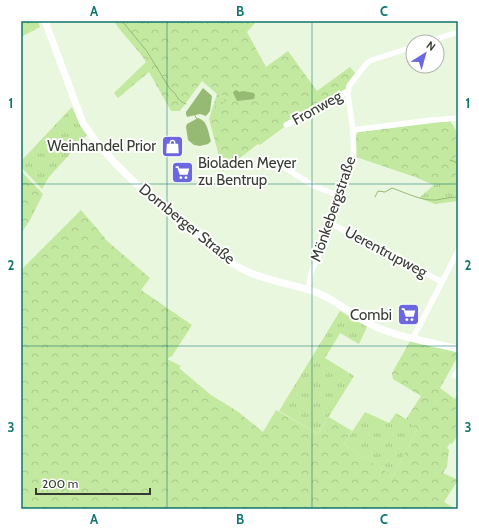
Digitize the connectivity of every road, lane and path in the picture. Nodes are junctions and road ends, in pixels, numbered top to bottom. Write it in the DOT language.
graph roads {
  1 [pos="44,21"];
  2 [pos="458,32"];
  3 [pos="445,36"];
  4 [pos="405,49"];
  5 [pos="348,91"];
  6 [pos="458,118"];
  7 [pos="286,125"];
  8 [pos="353,130"];
  9 [pos="285,168"];
  10 [pos="340,196"];
  11 [pos="330,223"];
  12 [pos="458,251"];
  13 [pos="442,282"];
  14 [pos="308,290"];
  15 [pos="413,338"];
  16 [pos="458,348"];
  17 [pos="458,370"];
  18 [pos="455,376"];
  1 -- 14 [label="main road, Dornberger Straße"];
  2 -- 3 [label="street"];
  4 -- 5 [label="street"];
  5 -- 7 [label="street, Fronweg"];
  5 -- 8 [label="street, Mönkebergstraße"];
  6 -- 8 [label="street"];
  8 -- 10 [label="street, Mönkebergstraße"];
  9 -- 10 [label="street"];
  10 -- 11 [label="street, Mönkebergstraße"];
  11 -- 13 [label="street, Uerentrupweg"];
  11 -- 14 [label="street, Mönkebergstraße"];
  12 -- 13 [label="street"];
  13 -- 15 [label="street"];
  14 -- 15 [label="main road, Dornberger Straße"];
  15 -- 16 [label="main road, Dornberger Straße"];
  17 -- 18 [label="street"];
}
